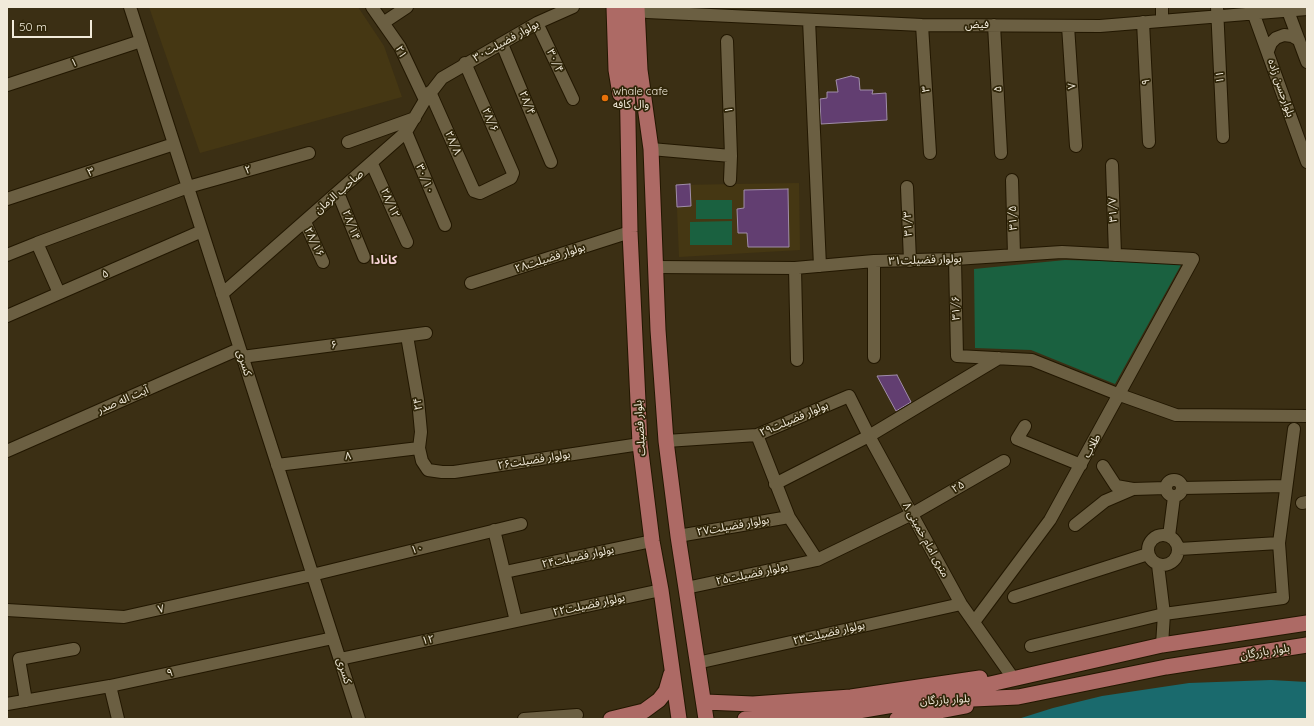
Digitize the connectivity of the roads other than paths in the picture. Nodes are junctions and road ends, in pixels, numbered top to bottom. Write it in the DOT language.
graph roads {
  1 [pos="130,7"];
  2 [pos="372,7"];
  3 [pos="407,7"];
  4 [pos="573,7"];
  5 [pos="614,7"];
  6 [pos="624,7"];
  7 [pos="1162,7"];
  8 [pos="644,9"];
  9 [pos="1307,9"];
  10 [pos="1288,11"];
  11 [pos="1218,12"];
  12 [pos="1254,14"];
  13 [pos="809,20"];
  14 [pos="1162,21"];
  15 [pos="1144,22"];
  16 [pos="384,23"];
  17 [pos="537,23"];
  18 [pos="922,25"];
  19 [pos="994,25"];
  20 [pos="1068,26"];
  21 [pos="727,40"];
  22 [pos="1299,40"];
  23 [pos="141,41"];
  24 [pos="502,44"];
  25 [pos="1268,51"];
  26 [pos="1307,62"];
  27 [pos="465,63"];
  28 [pos="634,70"];
  29 [pos="442,78"];
  30 [pos="7,85"];
  31 [pos="428,96"];
  32 [pos="573,99"];
  33 [pos="415,118"];
  34 [pos="406,132"];
  35 [pos="1223,137"];
  36 [pos="348,142"];
  37 [pos="1149,142"];
  38 [pos="174,144"];
  39 [pos="1076,146"];
  40 [pos="628,147"];
  41 [pos="651,149"];
  42 [pos="309,153"];
  43 [pos="930,153"];
  44 [pos="1001,153"];
  45 [pos="731,156"];
  46 [pos="551,162"];
  47 [pos="1307,162"];
  48 [pos="372,164"];
  49 [pos="1112,164"];
  50 [pos="730,180"];
  51 [pos="1012,180"];
  52 [pos="188,187"];
  53 [pos="907,187"];
  54 [pos="338,193"];
  55 [pos="476,193"];
  56 [pos="7,199"];
  57 [pos="305,222"];
  58 [pos="445,225"];
  59 [pos="202,231"];
  60 [pos="630,232"];
  61 [pos="407,242"];
  62 [pos="37,243"];
  63 [pos="1115,254"];
  64 [pos="1014,255"];
  65 [pos="7,256"];
  66 [pos="364,257"];
  67 [pos="955,259"];
  68 [pos="1193,259"];
  69 [pos="874,261"];
  70 [pos="910,261"];
  71 [pos="323,262"];
  72 [pos="820,266"];
  73 [pos="657,267"];
  74 [pos="795,268"];
  75 [pos="471,283"];
  76 [pos="59,294"];
  77 [pos="222,294"];
  78 [pos="7,316"];
  79 [pos="635,330"];
  80 [pos="658,330"];
  81 [pos="426,332"];
  82 [pos="407,336"];
  83 [pos="241,353"];
  84 [pos="874,357"];
  85 [pos="999,358"];
  86 [pos="797,360"];
  87 [pos="1120,395"];
  88 [pos="849,396"];
  89 [pos="1307,416"];
  90 [pos="1025,426"];
  91 [pos="1294,429"];
  92 [pos="757,435"];
  93 [pos="869,436"];
  94 [pos="666,441"];
  95 [pos="640,444"];
  96 [pos="419,448"];
  97 [pos="7,451"];
  98 [pos="1004,461"];
  99 [pos="277,465"];
  100 [pos="1081,465"];
  101 [pos="1103,466"];
  102 [pos="428,470"];
  103 [pos="1288,473"];
  104 [pos="775,484"];
  105 [pos="1268,485"];
  106 [pos="1116,486"];
  107 [pos="1286,486"];
  108 [pos="1132,489"];
  109 [pos="1174,491"];
  110 [pos="1105,501"];
  111 [pos="912,514"];
  112 [pos="789,517"];
  113 [pos="521,524"];
  114 [pos="1075,525"];
  115 [pos="494,530"];
  116 [pos="678,536"];
  117 [pos="1169,536"];
  118 [pos="652,541"];
  119 [pos="1279,543"];
  120 [pos="1179,549"];
  121 [pos="1148,554"];
  122 [pos="817,560"];
  123 [pos="1158,565"];
  124 [pos="505,572"];
  125 [pos="312,575"];
  126 [pos="686,588"];
  127 [pos="661,590"];
  128 [pos="1014,597"];
  129 [pos="961,604"];
  130 [pos="7,610"];
  131 [pos="1164,614"];
  132 [pos="516,621"];
  133 [pos="974,622"];
  134 [pos="1307,623"];
  135 [pos="333,638"];
  136 [pos="1162,645"];
  137 [pos="1307,645"];
  138 [pos="1031,646"];
  139 [pos="74,649"];
  140 [pos="340,659"];
  141 [pos="697,663"];
  142 [pos="673,669"];
  143 [pos="1013,678"];
  144 [pos="110,686"];
  145 [pos="1018,696"];
  146 [pos="26,701"];
  147 [pos="705,702"];
  148 [pos="911,702"];
  149 [pos="7,704"];
  150 [pos="678,712"];
  151 [pos="577,716"];
  152 [pos="118,719"];
  153 [pos="359,719"];
  154 [pos="524,719"];
  155 [pos="611,719"];
  156 [pos="706,719"];
  157 [pos="745,719"];
  158 [pos="897,719"];
  1 -- 23 [label="street, کسری"];
  2 -- 16 [label="street, ۲۱"];
  3 -- 16 [label="street"];
  4 -- 17 [label="street, بولوار فضیلت۳۰"];
  5 -- 40 [label="main road, بلوار فضیلت"];
  6 -- 28 [label="main road, بلوار فضیلت"];
  7 -- 14 [label="street"];
  8 -- 13 [label="street, فیض"];
  8 -- 28 [label="main road, بلوار فضیلت"];
  8 -- 41 [label="main road, بلوار فضیلت"];
  9 -- 10 [label="street, فیض"];
  10 -- 12 [label="street, فیض"];
  10 -- 22 [label="street"];
  11 -- 12 [label="street, فیض"];
  11 -- 14 [label="street, فیض"];
  11 -- 35 [label="street, ۱۱"];
  12 -- 25 [label="street, بلوارحسن زاده"];
  13 -- 18 [label="street, فیض"];
  13 -- 72 [label="street"];
  14 -- 15 [label="street, فیض"];
  15 -- 20 [label="street, فیض"];
  15 -- 37 [label="street, ۹"];
  16 -- 31 [label="street, ۲۱"];
  17 -- 24 [label="street, بولوار فضیلت۳۰"];
  17 -- 32 [label="street, ۳۰/۴"];
  18 -- 19 [label="street, فیض"];
  18 -- 43 [label="street, ۳"];
  19 -- 20 [label="street, فیض"];
  19 -- 44 [label="street, ۵"];
  20 -- 39 [label="street, ۷"];
  21 -- 45 [label="street, ۱"];
  22 -- 25 [label="street"];
  22 -- 26 [label="street"];
  23 -- 30 [label="street, ۱"];
  23 -- 38 [label="street, کسری"];
  24 -- 27 [label="street, بولوار فضیلت۳۰"];
  24 -- 46 [label="street, ۲۸/۴"];
  25 -- 47 [label="street, بلوارحسن زاده"];
  27 -- 29 [label="street, بولوار فضیلت۳۰"];
  27 -- 55 [label="street, ۲۸/۶"];
  28 -- 40 [label="main road, بلوار فضیلت"];
  28 -- 41 [label="main road, بلوار فضیلت"];
  29 -- 31 [label="street, صاحب الزمان"];
  31 -- 33 [label="street, صاحب الزمان"];
  31 -- 55 [label="street, ۲۸/۸"];
  33 -- 34 [label="street, صاحب الزمان"];
  33 -- 36 [label="street"];
  34 -- 48 [label="street, صاحب الزمان"];
  34 -- 58 [label="street, ۳۰/۱۰"];
  38 -- 52 [label="street, کسری"];
  38 -- 56 [label="street, ۳"];
  40 -- 60 [label="main road, بلوار فضیلت"];
  41 -- 45 [label="street"];
  41 -- 73 [label="main road, بلوار فضیلت"];
  42 -- 52 [label="street, ۲"];
  45 -- 50 [label="street, ۱"];
  48 -- 54 [label="street, صاحب الزمان"];
  48 -- 61 [label="street, ۲۸/۱۲"];
  49 -- 63 [label="street, ۳۱/۷"];
  51 -- 64 [label="street, ۳۱/۵"];
  52 -- 59 [label="street, کسری"];
  52 -- 62 [label="street, ۲"];
  53 -- 70 [label="street, ۳۱/۳"];
  54 -- 57 [label="street, صاحب الزمان"];
  54 -- 66 [label="street, ۲۸/۱۴"];
  57 -- 71 [label="street, ۲۸/۱۶"];
  57 -- 77 [label="street, صاحب الزمان"];
  59 -- 76 [label="street, ۵"];
  59 -- 77 [label="street, کسری"];
  60 -- 75 [label="street, بولوار فضیلت۲۸"];
  60 -- 79 [label="main road, بلوار فضیلت"];
  62 -- 65 [label="street, ۲"];
  62 -- 76 [label="street"];
  63 -- 64 [label="street, بولوار فضیلت۳۱"];
  63 -- 68 [label="street, بولوار فضیلت۳۱"];
  64 -- 67 [label="street, بولوار فضیلت۳۱"];
  67 -- 70 [label="street, بولوار فضیلت۳۱"];
  67 -- 85 [label="street, ۳۱/۶"];
  68 -- 87 [label="street, طلاب"];
  69 -- 70 [label="street, بولوار فضیلت۳۱"];
  69 -- 72 [label="street, بولوار فضیلت۳۱"];
  69 -- 84 [label="street"];
  72 -- 74 [label="street, بولوار فضیلت۳۱"];
  73 -- 74 [label="street, بولوار فضیلت۳۱"];
  73 -- 80 [label="main road, بلوار فضیلت"];
  74 -- 86 [label="street"];
  76 -- 78 [label="street, ۵"];
  77 -- 83 [label="street, کسری"];
  79 -- 80 [label="main road"];
  79 -- 95 [label="main road, بلوار فضیلت"];
  80 -- 94 [label="main road, بلوار فضیلت"];
  81 -- 82 [label="street, ۶"];
  82 -- 83 [label="street, ۶"];
  82 -- 96 [label="street, ۲۴"];
  83 -- 97 [label="street, آیت اله صدر"];
  83 -- 99 [label="street, کسری"];
  85 -- 87 [label="street"];
  85 -- 93 [label="street"];
  87 -- 89 [label="street"];
  87 -- 100 [label="street, طلاب"];
  88 -- 92 [label="street, بولوار فضیلت۲۹"];
  88 -- 93 [label="street, ۸ متری امام خمینی"];
  90 -- 100 [label="street"];
  91 -- 103 [label="street"];
  92 -- 94 [label="street, بولوار فضیلت۲۹"];
  92 -- 104 [label="street"];
  93 -- 104 [label="street"];
  93 -- 111 [label="street, ۸ متری امام خمینی"];
  94 -- 116 [label="main road, بلوار فضیلت"];
  95 -- 102 [label="street, بولوار فضیلت۲۶"];
  95 -- 118 [label="main road, بلوار فضیلت"];
  96 -- 99 [label="street, ۸"];
  96 -- 102 [label="street, ۲۴"];
  98 -- 111 [label="street, ۲۵"];
  99 -- 125 [label="street, کسری"];
  100 -- 133 [label="street, طلاب"];
  101 -- 106 [label="street"];
  103 -- 105 [label="street"];
  103 -- 107 [label="street"];
  104 -- 112 [label="street"];
  105 -- 107 [label="street"];
  105 -- 109 [label="street"];
  106 -- 108 [label="street"];
  106 -- 110 [label="street"];
  107 -- 119 [label="street"];
  108 -- 109 [label="street"];
  108 -- 110 [label="street"];
  109 -- 117 [label="street"];
  110 -- 114 [label="street"];
  111 -- 122 [label="street, ۲۵"];
  111 -- 129 [label="street, ۸ متری امام خمینی"];
  112 -- 116 [label="street, بولوار فضیلت۲۷"];
  112 -- 122 [label="street"];
  113 -- 115 [label="street, ۱۰"];
  115 -- 124 [label="street"];
  115 -- 125 [label="street, ۱۰"];
  116 -- 126 [label="main road, بلوار فضیلت"];
  117 -- 120 [label="street"];
  117 -- 121 [label="street"];
  118 -- 124 [label="street, بولوار فضیلت۲۴"];
  118 -- 127 [label="main road, بلوار فضیلت"];
  119 -- 120 [label="street"];
  119 -- 131 [label="street"];
  120 -- 123 [label="street"];
  121 -- 123 [label="street"];
  121 -- 128 [label="street"];
  122 -- 126 [label="street, بولوار فضیلت۲۵"];
  123 -- 131 [label="street"];
  124 -- 132 [label="street"];
  125 -- 130 [label="street, ۷"];
  125 -- 135 [label="street, کسری"];
  126 -- 141 [label="main road, بلوار فضیلت"];
  127 -- 132 [label="street, بولوار فضیلت۲۲"];
  127 -- 142 [label="main road, بلوار فضیلت"];
  129 -- 133 [label="street, ۸ متری امام خمینی"];
  129 -- 141 [label="street, بولوار فضیلت۲۳"];
  131 -- 136 [label="street"];
  131 -- 138 [label="street"];
  132 -- 140 [label="street, ۱۲"];
  133 -- 143 [label="street, ۸ متری امام خمینی"];
  134 -- 136 [label="main road, بلوار بازرگان"];
  135 -- 140 [label="street, کسری"];
  135 -- 144 [label="street, ۹"];
  136 -- 143 [label="main road, بلوار بازرگان"];
  137 -- 145 [label="main road, بلوار بازرگان"];
  139 -- 146 [label="street"];
  140 -- 153 [label="street, کسری"];
  141 -- 147 [label="main road, بلوار فضیلت"];
  142 -- 150 [label="main road, بلوار فضیلت"];
  142 -- 155 [label="main road"];
  143 -- 147 [label="main road"];
  143 -- 148 [label="main road, بلوار بازرگان"];
  144 -- 146 [label="street, ۹"];
  144 -- 152 [label="street"];
  145 -- 148 [label="main road, بلوار بازرگان"];
  145 -- 158 [label="main road"];
  146 -- 149 [label="street, ۹"];
  147 -- 156 [label="main road, بلوار فضیلت"];
  148 -- 157 [label="main road"];
  151 -- 154 [label="street"];
}
